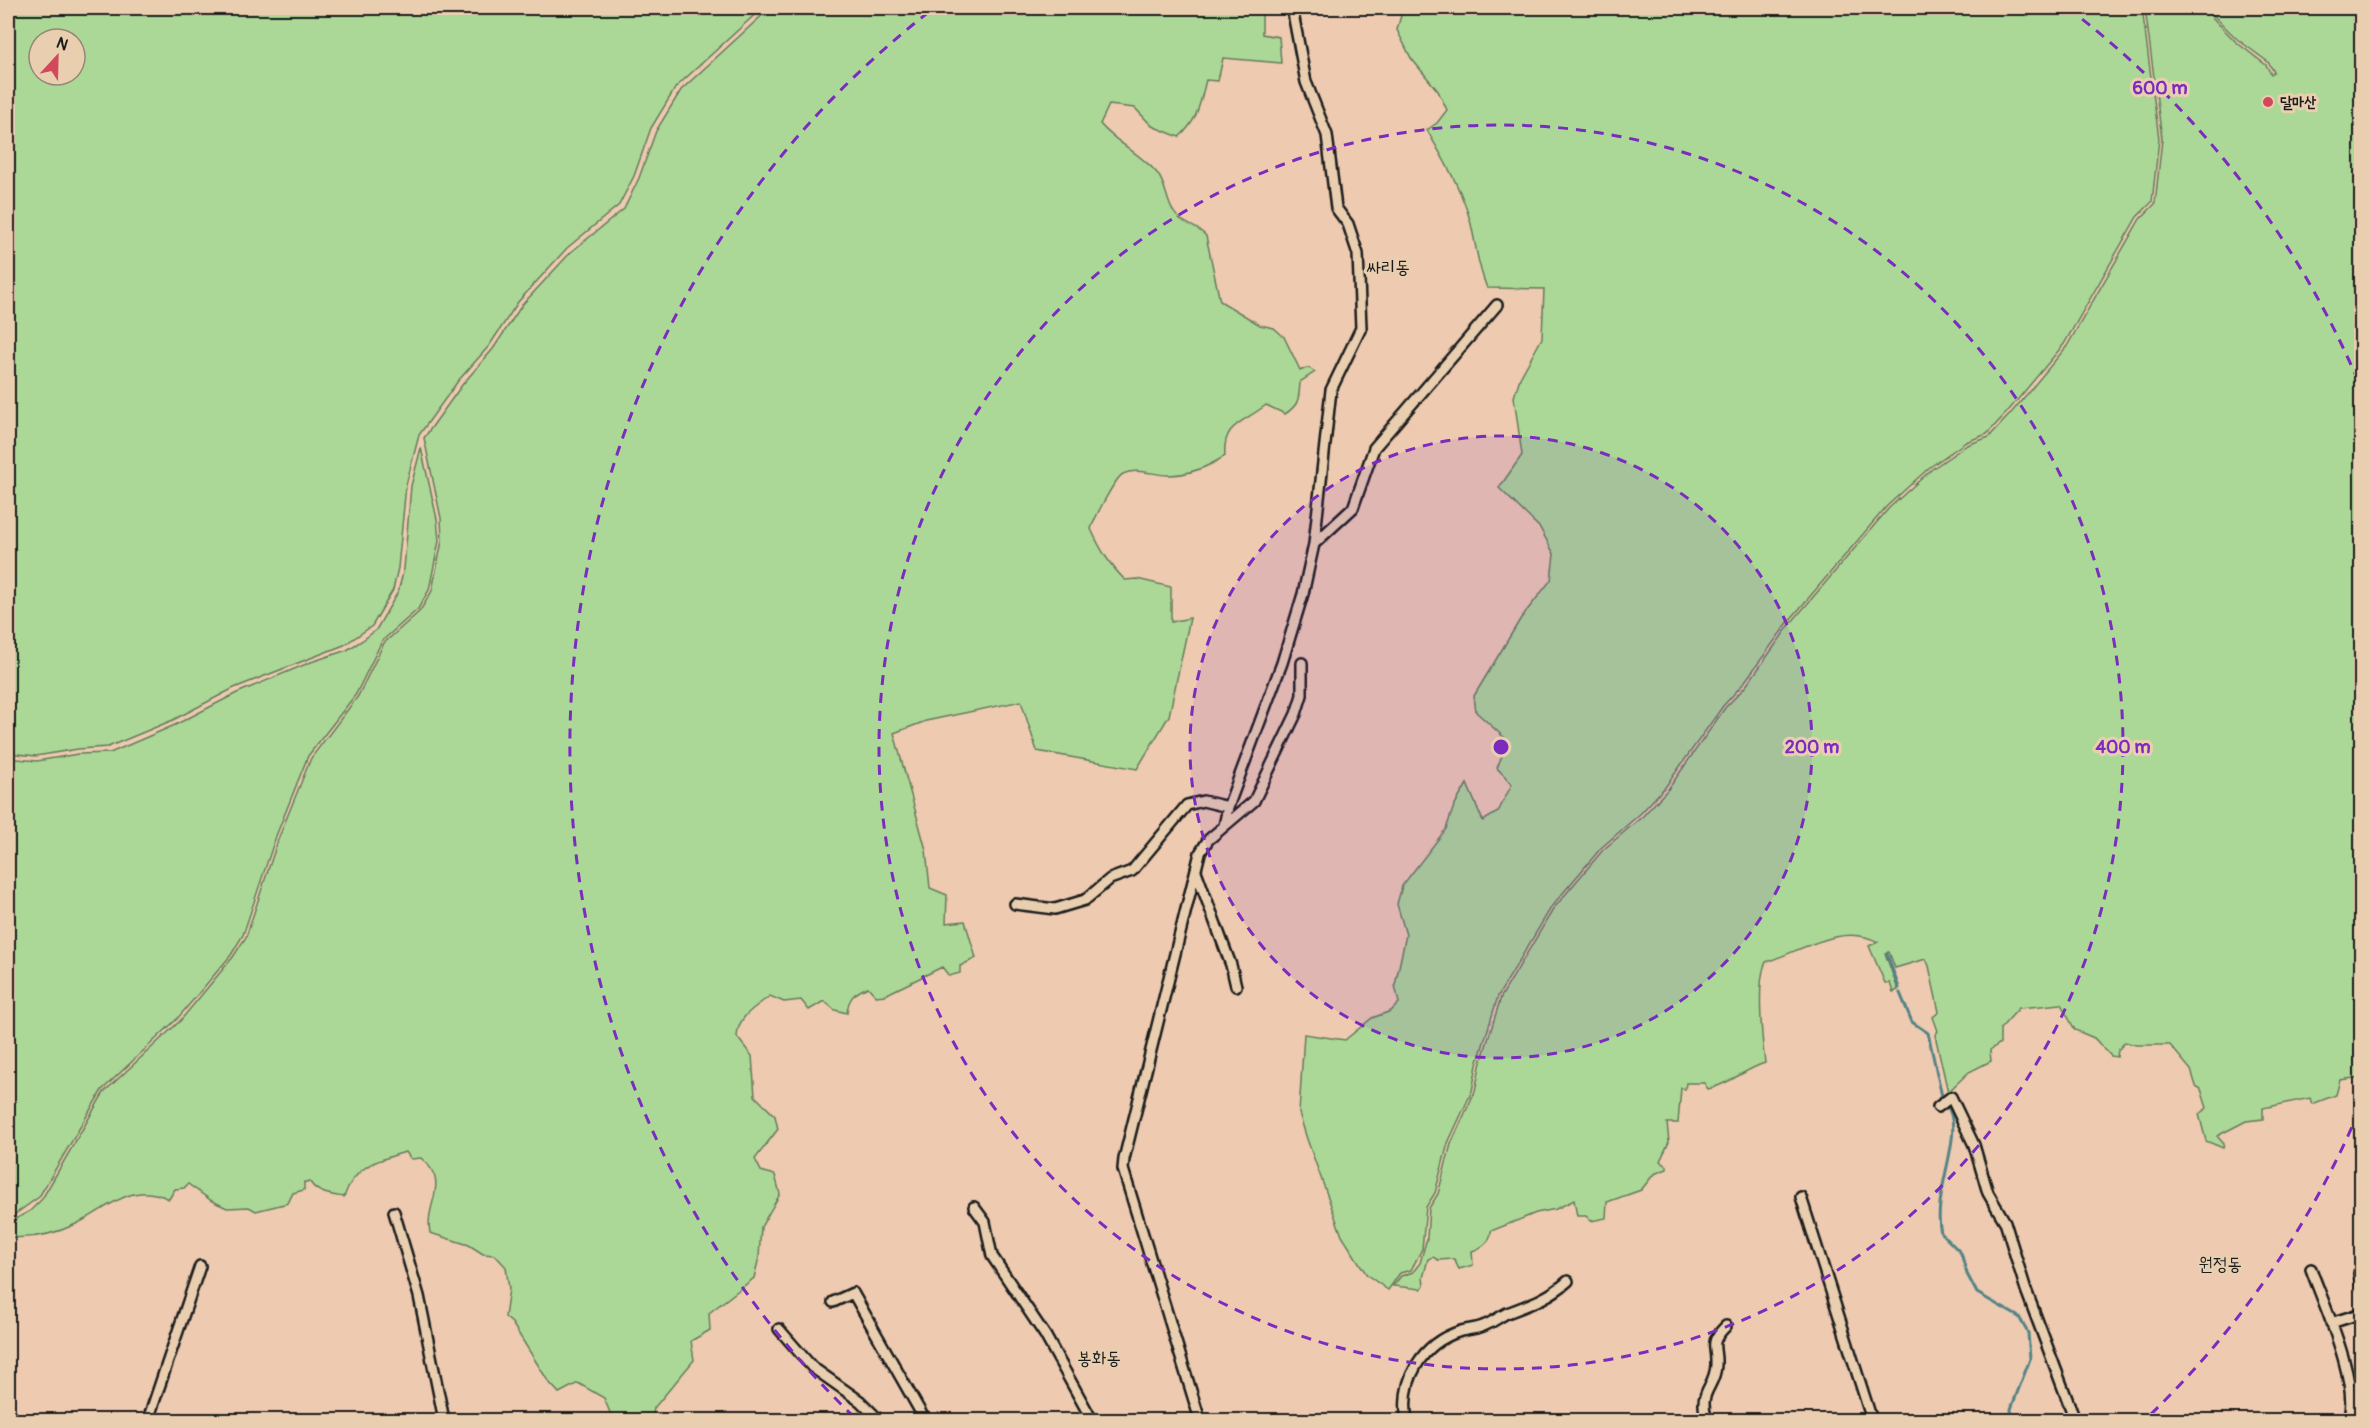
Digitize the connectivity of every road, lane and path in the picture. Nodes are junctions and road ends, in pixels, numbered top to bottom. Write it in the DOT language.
graph roads {
  1 [pos="1292,8"];
  2 [pos="1497,306"];
  3 [pos="1314,544"];
  4 [pos="1302,663"];
  5 [pos="1228,807"];
  6 [pos="1224,826"];
  7 [pos="1196,871"];
  8 [pos="1014,904"];
  9 [pos="1236,986"];
  10 [pos="1938,1107"];
  11 [pos="1801,1197"];
  12 [pos="974,1207"];
  13 [pos="394,1212"];
  14 [pos="2361,1261"];
  15 [pos="200,1266"];
  16 [pos="2311,1269"];
  17 [pos="1568,1281"];
  18 [pos="2361,1287"];
  19 [pos="833,1302"];
  20 [pos="2361,1313"];
  21 [pos="2331,1323"];
  22 [pos="1726,1326"];
  23 [pos="779,1329"];
  24 [pos="148,1420"];
  25 [pos="444,1420"];
  26 [pos="879,1420"];
  27 [pos="925,1420"];
  28 [pos="1092,1420"];
  29 [pos="1200,1420"];
  30 [pos="1407,1420"];
  31 [pos="1707,1420"];
  32 [pos="1872,1420"];
  33 [pos="2074,1420"];
  34 [pos="2348,1420"];
  1 -- 3 [label="street"];
  2 -- 3 [label="street"];
  3 -- 5 [label="street"];
  4 -- 6 [label="street"];
  5 -- 6 [label="street"];
  5 -- 8 [label="street"];
  6 -- 7 [label="street"];
  7 -- 9 [label="street"];
  7 -- 29 [label="street"];
  10 -- 33 [label="street"];
  11 -- 32 [label="street"];
  12 -- 28 [label="street"];
  13 -- 25 [label="street"];
  14 -- 18 [label="street"];
  15 -- 24 [label="street"];
  16 -- 21 [label="street"];
  17 -- 30 [label="street"];
  19 -- 27 [label="street"];
  20 -- 21 [label="street"];
  21 -- 34 [label="street"];
  22 -- 31 [label="street"];
  23 -- 26 [label="street"];
}
